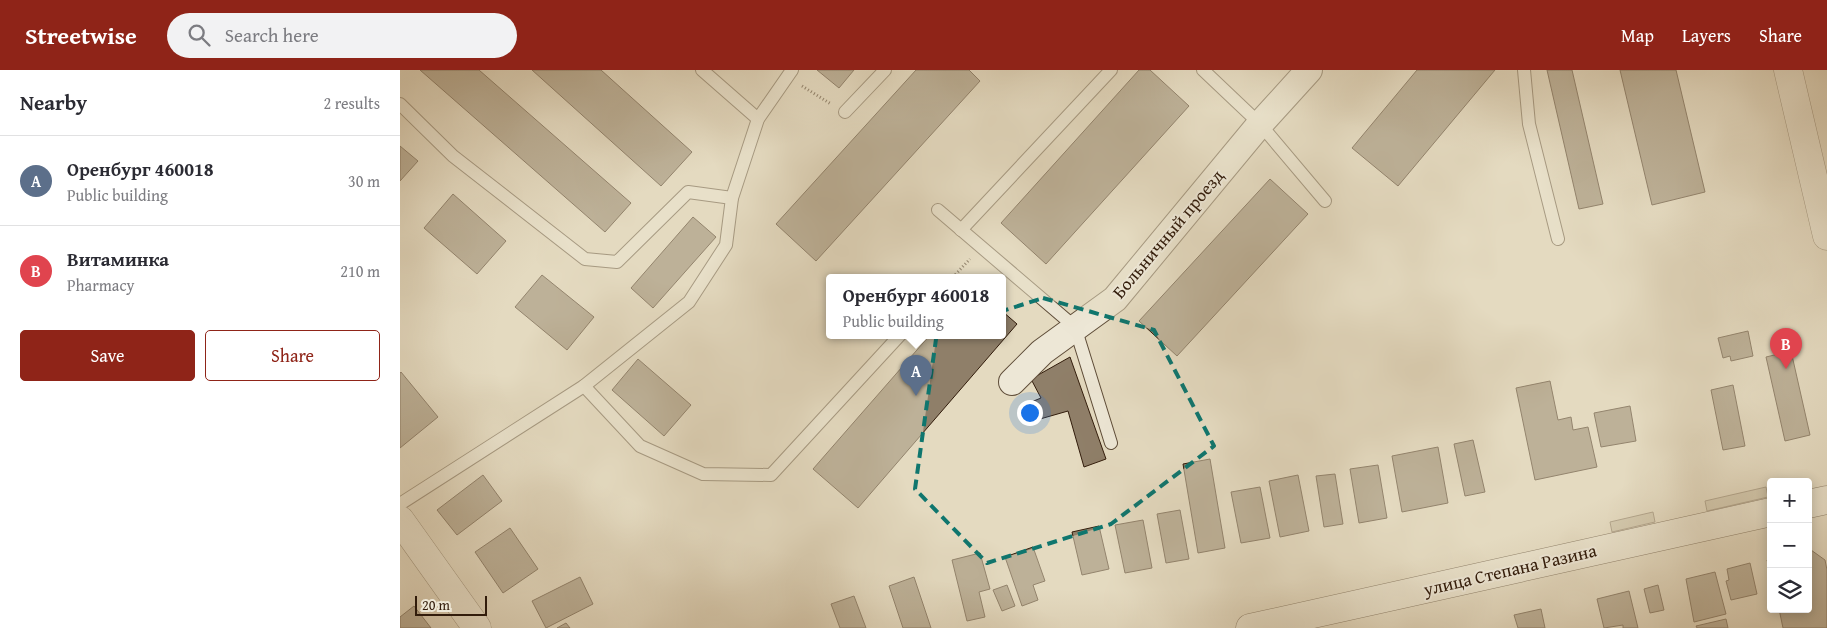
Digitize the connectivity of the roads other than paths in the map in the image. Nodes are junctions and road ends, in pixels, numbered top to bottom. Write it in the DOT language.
graph roads {
  1 [pos="702,70"];
  2 [pos="885,70"];
  3 [pos="1111,70"];
  4 [pos="1203,70"];
  5 [pos="1309,70"];
  6 [pos="1524,70"];
  7 [pos="1788,70"];
  8 [pos="789,73"];
  9 [pos="400,104"];
  10 [pos="845,112"];
  11 [pos="758,119"];
  12 [pos="1260,124"];
  13 [pos="732,198"];
  14 [pos="1325,201"];
  15 [pos="938,210"];
  16 [pos="962,230"];
  17 [pos="1827,236"];
  18 [pos="1558,239"];
  19 [pos="1075,327"];
  20 [pos="896,339"];
  21 [pos="1012,382"];
  22 [pos="584,386"];
  23 [pos="1111,443"];
  24 [pos="1827,500"];
  25 [pos="1812,503"];
  26 [pos="400,504"];
  27 [pos="1767,513"];
  28 [pos="400,520"];
  29 [pos="477,628"];
  30 [pos="1250,628"];
  1 -- 11 [label="lane"];
  2 -- 10 [label="lane"];
  3 -- 16 [label="lane"];
  4 -- 12 [label="lane"];
  5 -- 12 [label="street, Больничный проезд"];
  6 -- 18 [label="lane"];
  7 -- 17 [label="main road"];
  8 -- 11 [label="lane"];
  9 -- 13 [label="lane"];
  11 -- 13 [label="lane"];
  12 -- 14 [label="lane"];
  12 -- 19 [label="street, Больничный проезд"];
  13 -- 22 [label="lane"];
  15 -- 16 [label="lane"];
  16 -- 19 [label="lane"];
  19 -- 21 [label="street, Больничный проезд"];
  19 -- 23 [label="lane"];
  20 -- 22 [label="lane"];
  22 -- 26 [label="lane"];
  24 -- 25 [label="main road"];
  27 -- 30 [label="main road, улица Степана Разина"];
  28 -- 29 [label="main road"];
}
